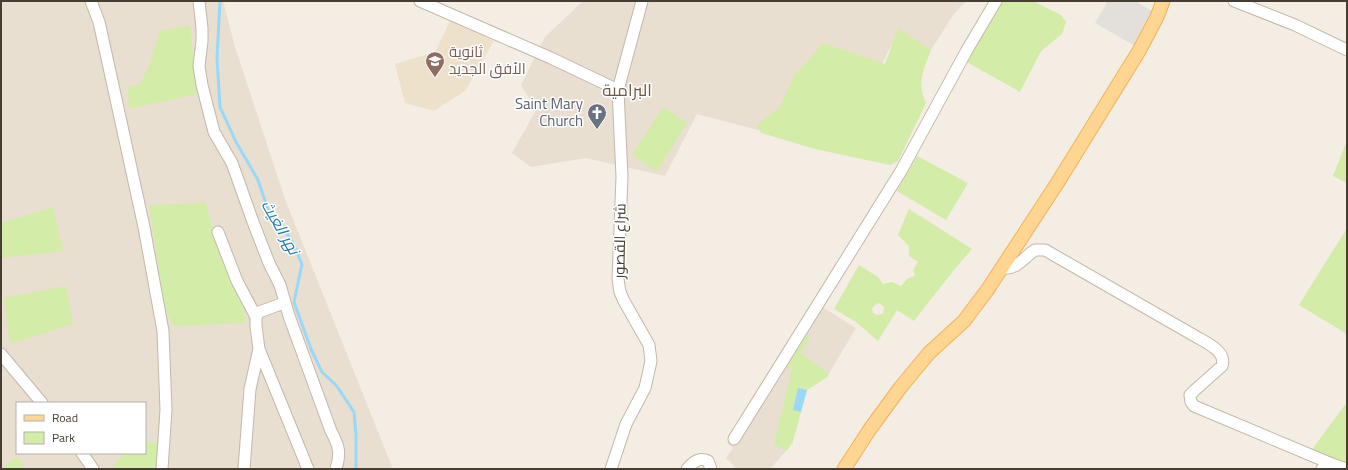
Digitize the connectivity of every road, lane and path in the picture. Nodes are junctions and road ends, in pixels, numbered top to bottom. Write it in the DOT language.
graph roads {
  1 [pos="91,1"];
  2 [pos="199,1"];
  3 [pos="420,1"];
  4 [pos="642,1"];
  5 [pos="996,1"];
  6 [pos="1163,1"];
  7 [pos="1234,1"];
  8 [pos="1347,50"];
  9 [pos="618,90"];
  10 [pos="218,232"];
  11 [pos="1003,268"];
  12 [pos="284,303"];
  13 [pos="256,317"];
  14 [pos="259,349"];
  15 [pos="1,354"];
  16 [pos="41,402"];
  17 [pos="734,439"];
  18 [pos="83,454"];
  19 [pos="1332,464"];
  20 [pos="93,469"];
  21 [pos="162,469"];
  22 [pos="244,469"];
  23 [pos="308,469"];
  24 [pos="336,469"];
  25 [pos="611,469"];
  26 [pos="687,469"];
  27 [pos="711,469"];
  28 [pos="844,469"];
  29 [pos="1322,469"];
  30 [pos="1346,469"];
  1 -- 21 [label="street"];
  2 -- 12 [label="street"];
  3 -- 9 [label="street"];
  4 -- 9 [label="street, شراع القصور"];
  5 -- 17 [label="street"];
  6 -- 11 [label="main road"];
  7 -- 8 [label="street"];
  9 -- 25 [label="street, شراع القصور"];
  10 -- 13 [label="street"];
  11 -- 19 [label="street"];
  11 -- 28 [label="main road"];
  12 -- 13 [label="street"];
  12 -- 24 [label="street"];
  13 -- 14 [label="street"];
  14 -- 22 [label="street"];
  14 -- 23 [label="street"];
  15 -- 16 [label="street"];
  18 -- 20 [label="street"];
  19 -- 29 [label="street"];
  19 -- 30 [label="street"];
  26 -- 27 [label="street"];
}
